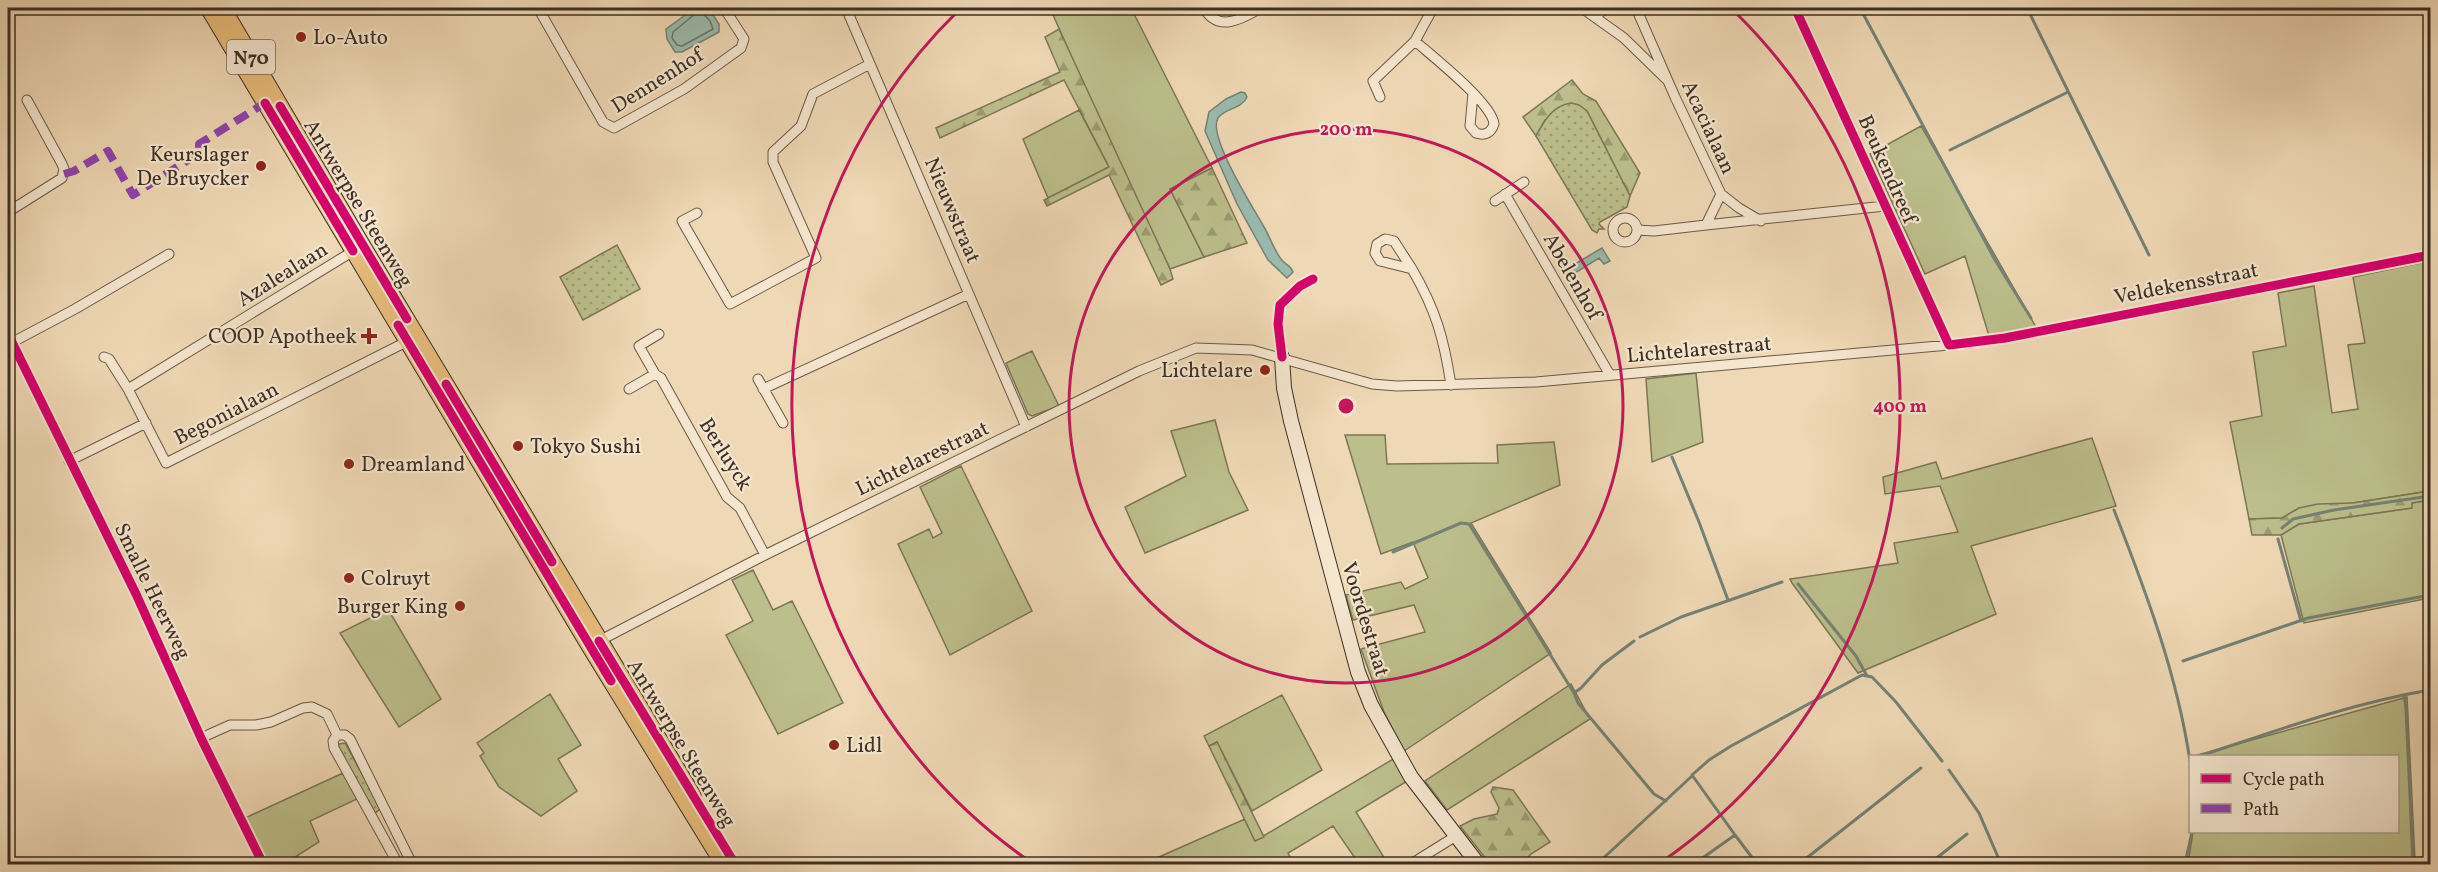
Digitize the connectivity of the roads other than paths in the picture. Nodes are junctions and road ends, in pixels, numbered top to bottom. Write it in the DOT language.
graph roads {
  1 [pos="208,8"];
  2 [pos="223,8"];
  3 [pos="538,8"];
  4 [pos="724,8"];
  5 [pos="846,8"];
  6 [pos="1204,8"];
  7 [pos="1257,8"];
  8 [pos="1433,8"];
  9 [pos="1582,8"];
  10 [pos="1606,8"];
  11 [pos="1636,8"];
  12 [pos="1795,8"];
  13 [pos="1596,16"];
  14 [pos="1415,41"];
  15 [pos="870,64"];
  16 [pos="1669,83"];
  17 [pos="1473,93"];
  18 [pos="1380,97"];
  19 [pos="27,100"];
  20 [pos="1524,182"];
  21 [pos="1505,194"];
  22 [pos="1721,194"];
  23 [pos="1495,201"];
  24 [pos="1885,206"];
  25 [pos="8,212"];
  26 [pos="697,213"];
  27 [pos="1761,220"];
  28 [pos="1706,225"];
  29 [pos="1637,230"];
  30 [pos="358,249"];
  31 [pos="169,254"];
  32 [pos="2430,255"];
  33 [pos="1412,269"];
  34 [pos="1313,279"];
  35 [pos="969,294"];
  36 [pos="659,334"];
  37 [pos="9,338"];
  38 [pos="412,339"];
  39 [pos="1949,345"];
  40 [pos="104,357"];
  41 [pos="1282,357"];
  42 [pos="655,374"];
  43 [pos="1610,375"];
  44 [pos="758,379"];
  45 [pos="1452,386"];
  46 [pos="128,389"];
  47 [pos="629,389"];
  48 [pos="764,389"];
  49 [pos="146,423"];
  50 [pos="783,423"];
  51 [pos="1026,427"];
  52 [pos="69,461"];
  53 [pos="765,555"];
  54 [pos="594,644"];
  55 [pos="338,735"];
  56 [pos="201,738"];
  57 [pos="385,812"];
  58 [pos="374,818"];
  59 [pos="1456,836"];
  60 [pos="263,864"];
  61 [pos="398,864"];
  62 [pos="412,864"];
  63 [pos="723,864"];
  64 [pos="735,864"];
  65 [pos="1411,864"];
  66 [pos="1478,864"];
  1 -- 30 [label="main road, Antwerpse Steenweg / N70"];
  2 -- 30 [label="main road, Antwerpse Steenweg / N70"];
  3 -- 4 [label="street, Dennenhof"];
  5 -- 15 [label="street, Nieuwstraat"];
  6 -- 7 [label="street"];
  8 -- 14 [label="street"];
  9 -- 13 [label="street, Acacialaan"];
  10 -- 13 [label="street"];
  11 -- 16 [label="street"];
  12 -- 24 [label="street, Beukendreef"];
  13 -- 16 [label="street, Acacialaan"];
  14 -- 17 [label="street"];
  14 -- 18 [label="street"];
  15 -- 26 [label="street"];
  15 -- 35 [label="street, Nieuwstraat"];
  16 -- 22 [label="street, Acacialaan"];
  19 -- 25 [label="street"];
  20 -- 21 [label="street"];
  21 -- 23 [label="street"];
  21 -- 43 [label="street, Abelenhof"];
  22 -- 27 [label="street, Acacialaan"];
  22 -- 28 [label="street, Acacialaan"];
  24 -- 27 [label="street"];
  24 -- 39 [label="street, Beukendreef"];
  27 -- 28 [label="street"];
  28 -- 29 [label="street"];
  30 -- 38 [label="main road, Antwerpse Steenweg / N70"];
  30 -- 46 [label="street, Azalealaan"];
  31 -- 37 [label="street, Smalle Heerweg"];
  32 -- 39 [label="street, Veldekensstraat"];
  33 -- 45 [label="street"];
  34 -- 41 [label="street"];
  35 -- 48 [label="street"];
  35 -- 51 [label="street, Nieuwstraat"];
  36 -- 42 [label="street, Berluyck"];
  37 -- 52 [label="street, Smalle Heerweg"];
  38 -- 49 [label="street, Begonialaan"];
  38 -- 54 [label="main road, Antwerpse Steenweg / N70"];
  39 -- 43 [label="street, Lichtelarestraat"];
  40 -- 46 [label="street"];
  41 -- 45 [label="street, Lichtelarestraat"];
  41 -- 51 [label="street, Lichtelarestraat"];
  41 -- 59 [label="street, Voordestraat"];
  42 -- 47 [label="street"];
  42 -- 53 [label="street, Berluyck"];
  43 -- 45 [label="street, Lichtelarestraat"];
  44 -- 48 [label="street"];
  46 -- 49 [label="street"];
  48 -- 50 [label="street"];
  49 -- 52 [label="street, Begonialaan"];
  51 -- 53 [label="street, Lichtelarestraat"];
  52 -- 56 [label="street, Smalle Heerweg"];
  53 -- 54 [label="street, Lichtelarestraat"];
  54 -- 63 [label="main road, Antwerpse Steenweg / N70"];
  54 -- 64 [label="main road, Antwerpse Steenweg / N70"];
  55 -- 56 [label="street"];
  55 -- 57 [label="street"];
  55 -- 58 [label="street"];
  56 -- 60 [label="street, Smalle Heerweg"];
  57 -- 58 [label="street"];
  57 -- 62 [label="street"];
  58 -- 61 [label="street"];
  59 -- 65 [label="street"];
  59 -- 66 [label="street, Voordestraat"];
}
